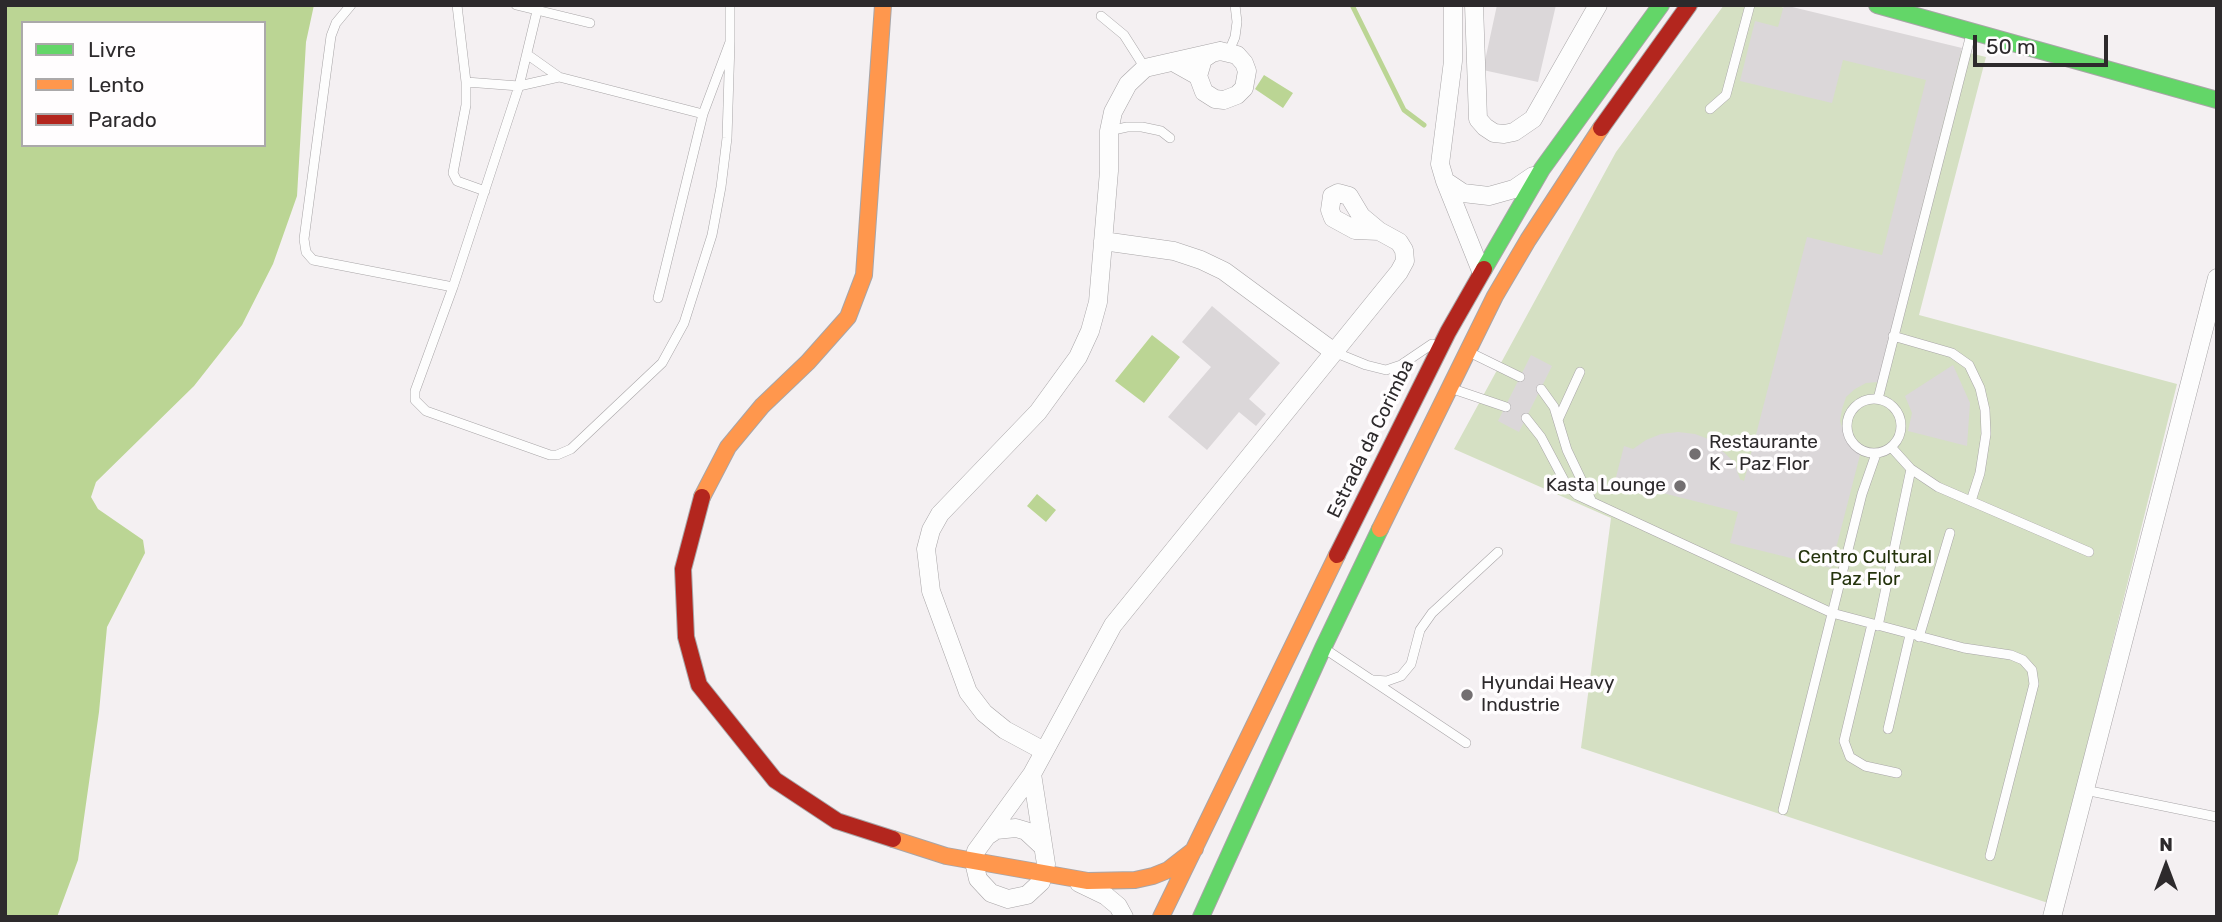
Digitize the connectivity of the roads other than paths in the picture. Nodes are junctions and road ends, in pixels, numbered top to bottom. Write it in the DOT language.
graph roads {
  1 [pos="351,5"];
  2 [pos="457,5"];
  3 [pos="516,5"];
  4 [pos="730,5"];
  5 [pos="883,5"];
  6 [pos="1235,5"];
  7 [pos="1453,5"];
  8 [pos="1474,5"];
  9 [pos="1598,5"];
  10 [pos="1661,5"];
  11 [pos="1750,5"];
  12 [pos="1877,5"];
  13 [pos="1690,6"];
  14 [pos="537,11"];
  15 [pos="1101,16"];
  16 [pos="590,23"];
  17 [pos="1972,33"];
  18 [pos="730,42"];
  19 [pos="1225,51"];
  20 [pos="528,55"];
  21 [pos="1173,62"];
  22 [pos="1145,68"];
  23 [pos="1198,76"];
  24 [pos="559,77"];
  25 [pos="466,82"];
  26 [pos="519,86"];
  27 [pos="2217,100"];
  28 [pos="1710,109"];
  29 [pos="703,114"];
  30 [pos="1109,131"];
  31 [pos="1170,138"];
  32 [pos="1542,169"];
  33 [pos="1445,181"];
  34 [pos="485,191"];
  35 [pos="1379,231"];
  36 [pos="1103,241"];
  37 [pos="1481,271"];
  38 [pos="2217,278"];
  39 [pos="453,287"];
  40 [pos="658,298"];
  41 [pos="1448,332"];
  42 [pos="1893,337"];
  43 [pos="1467,351"];
  44 [pos="1334,352"];
  45 [pos="1580,372"];
  46 [pos="1520,377"];
  47 [pos="1448,388"];
  48 [pos="1541,389"];
  49 [pos="1878,399"];
  50 [pos="1506,407"];
  51 [pos="1526,418"];
  52 [pos="1558,420"];
  53 [pos="1892,449"];
  54 [pos="1876,454"];
  55 [pos="1911,469"];
  56 [pos="1591,500"];
  57 [pos="1971,501"];
  58 [pos="1950,533"];
  59 [pos="1498,552"];
  60 [pos="2089,552"];
  61 [pos="1832,613"];
  62 [pos="1875,625"];
  63 [pos="1915,636"];
  64 [pos="1323,648"];
  65 [pos="1373,680"];
  66 [pos="1888,729"];
  67 [pos="1466,743"];
  68 [pos="1044,751"];
  69 [pos="1897,773"];
  70 [pos="1032,774"];
  71 [pos="2085,790"];
  72 [pos="1783,810"];
  73 [pos="2217,817"];
  74 [pos="987,836"];
  75 [pos="1041,845"];
  76 [pos="1196,849"];
  77 [pos="1990,856"];
  78 [pos="974,862"];
  79 [pos="1045,874"];
  80 [pos="1070,878"];
  81 [pos="1124,917"];
  82 [pos="1161,917"];
  83 [pos="1201,917"];
  84 [pos="2052,917"];
  1 -- 39 [label="lane"];
  2 -- 25 [label="lane"];
  3 -- 14 [label="lane"];
  4 -- 18 [label="lane"];
  5 -- 78 [label="main road"];
  6 -- 19 [label="lane"];
  7 -- 33 [label="street"];
  8 -- 9 [label="street"];
  10 -- 32 [label="main road, Estrada da Corimba"];
  11 -- 28 [label="lane"];
  12 -- 17 [label="main road"];
  13 -- 43 [label="main road"];
  14 -- 16 [label="lane"];
  14 -- 20 [label="lane"];
  15 -- 22 [label="lane"];
  17 -- 27 [label="main road"];
  17 -- 42 [label="lane"];
  18 -- 29 [label="lane"];
  18 -- 39 [label="lane"];
  19 -- 21 [label="street"];
  19 -- 23 [label="street"];
  19 -- 23 [label="street"];
  20 -- 24 [label="lane"];
  20 -- 26 [label="lane"];
  21 -- 22 [label="street"];
  21 -- 23 [label="street"];
  22 -- 30 [label="street"];
  24 -- 26 [label="lane"];
  24 -- 29 [label="lane"];
  25 -- 26 [label="lane"];
  25 -- 34 [label="lane"];
  26 -- 34 [label="lane"];
  29 -- 40 [label="lane"];
  30 -- 31 [label="lane"];
  30 -- 36 [label="street"];
  32 -- 33 [label="street"];
  32 -- 37 [label="main road, Estrada da Corimba"];
  33 -- 37 [label="street"];
  34 -- 39 [label="lane"];
  35 -- 44 [label="street"];
  36 -- 44 [label="street"];
  36 -- 68 [label="street"];
  37 -- 41 [label="main road, Estrada da Corimba"];
  38 -- 71 [label="street"];
  41 -- 44 [label="lane"];
  41 -- 76 [label="main road, Estrada da Corimba"];
  42 -- 49 [label="lane"];
  42 -- 57 [label="lane"];
  43 -- 46 [label="lane"];
  43 -- 47 [label="main road"];
  44 -- 68 [label="street"];
  45 -- 52 [label="lane"];
  47 -- 50 [label="lane"];
  47 -- 64 [label="main road"];
  48 -- 52 [label="lane"];
  49 -- 53 [label="lane"];
  49 -- 54 [label="lane"];
  51 -- 56 [label="lane"];
  52 -- 56 [label="lane"];
  53 -- 54 [label="lane"];
  53 -- 55 [label="lane"];
  54 -- 61 [label="lane"];
  55 -- 57 [label="lane"];
  55 -- 62 [label="lane"];
  56 -- 61 [label="lane"];
  57 -- 60 [label="lane"];
  58 -- 63 [label="lane"];
  59 -- 65 [label="lane"];
  61 -- 62 [label="lane"];
  61 -- 72 [label="lane"];
  62 -- 63 [label="lane"];
  62 -- 69 [label="lane"];
  63 -- 66 [label="lane"];
  63 -- 77 [label="lane"];
  64 -- 65 [label="lane"];
  64 -- 83 [label="main road"];
  65 -- 67 [label="lane"];
  68 -- 70 [label="street"];
  70 -- 74 [label="street"];
  70 -- 75 [label="street"];
  71 -- 73 [label="lane"];
  71 -- 84 [label="street"];
  74 -- 75 [label="street"];
  74 -- 78 [label="street"];
  75 -- 79 [label="street"];
  76 -- 80 [label="main road"];
  76 -- 82 [label="main road, Estrada da Corimba"];
  78 -- 79 [label="main road"];
  78 -- 79 [label="street"];
  79 -- 80 [label="main road"];
  80 -- 81 [label="street"];
}
